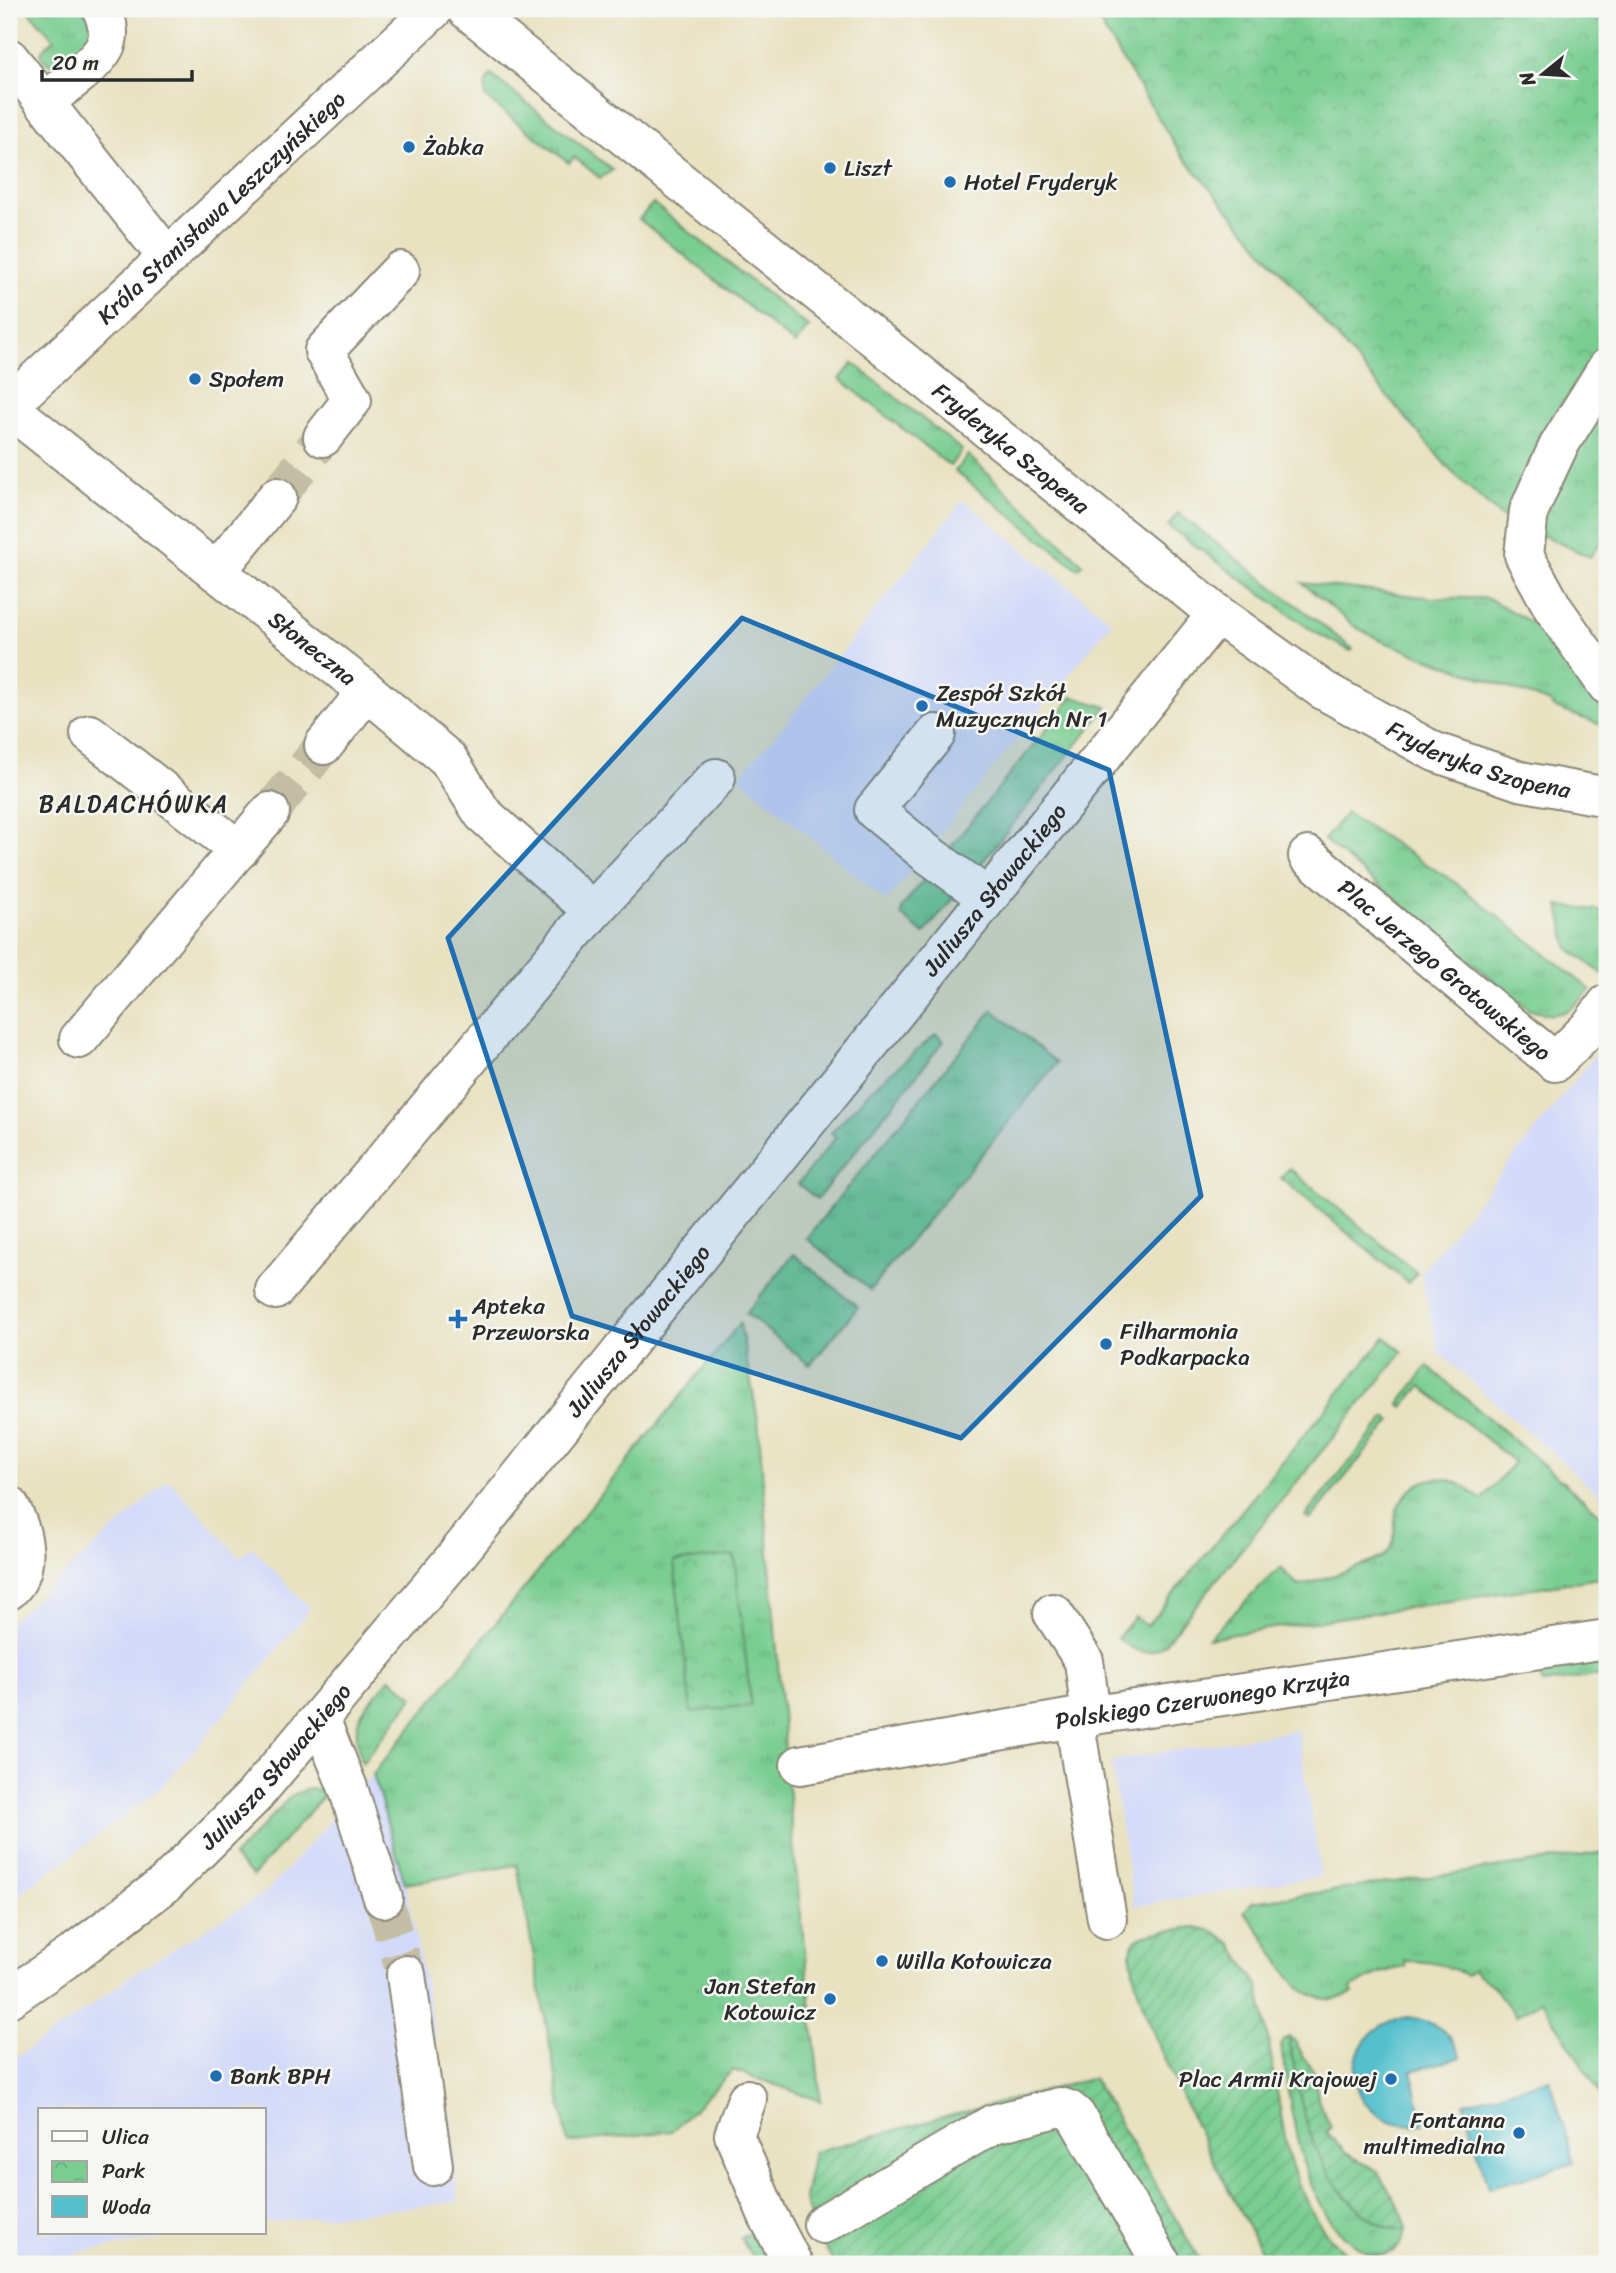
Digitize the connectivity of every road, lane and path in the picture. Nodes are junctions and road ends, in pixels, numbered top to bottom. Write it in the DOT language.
graph roads {
  1 [pos="102,9"];
  2 [pos="434,9"];
  3 [pos="466,9"];
  4 [pos="9,58"];
  5 [pos="44,102"];
  6 [pos="168,258"];
  7 [pos="400,271"];
  8 [pos="1607,369"];
  9 [pos="9,406"];
  10 [pos="323,437"];
  11 [pos="276,497"];
  12 [pos="216,572"];
  13 [pos="1217,614"];
  14 [pos="1607,685"];
  15 [pos="367,691"];
  16 [pos="90,734"];
  17 [pos="936,734"];
  18 [pos="324,745"];
  19 [pos="716,778"];
  20 [pos="1607,797"];
  21 [pos="270,812"];
  22 [pos="240,850"];
  23 [pos="1308,856"];
  24 [pos="987,897"];
  25 [pos="593,911"];
  26 [pos="1607,1004"];
  27 [pos="79,1039"];
  28 [pos="275,1290"];
  29 [pos="9,1505"];
  30 [pos="9,1590"];
  31 [pos="1053,1613"];
  32 [pos="1607,1639"];
  33 [pos="1083,1717"];
  34 [pos="320,1719"];
  35 [pos="800,1765"];
  36 [pos="383,1898"];
  37 [pos="1107,1919"];
  38 [pos="406,1975"];
  39 [pos="9,1998"];
  40 [pos="747,2099"];
  41 [pos="433,2166"];
  42 [pos="823,2224"];
  43 [pos="793,2264"];
  44 [pos="1162,2264"];
  1 -- 5 [label="street"];
  2 -- 6 [label="street, Króla Stanisława Leszczyńskiego"];
  3 -- 13 [label="street, Fryderyka Szopena"];
  4 -- 5 [label="street"];
  5 -- 6 [label="street"];
  6 -- 9 [label="street, Króla Stanisława Leszczyńskiego"];
  7 -- 10 [label="street"];
  8 -- 14 [label="street"];
  9 -- 12 [label="street, Słoneczna"];
  11 -- 12 [label="street"];
  12 -- 15 [label="street, Słoneczna"];
  13 -- 20 [label="street, Fryderyka Szopena"];
  13 -- 24 [label="street, Juliusza Słowackiego"];
  15 -- 18 [label="street"];
  15 -- 25 [label="street, Słoneczna"];
  16 -- 22 [label="street"];
  17 -- 24 [label="street"];
  19 -- 25 [label="street"];
  21 -- 22 [label="street"];
  22 -- 27 [label="street"];
  23 -- 26 [label="street, Plac Jerzego Grotowskiego"];
  24 -- 34 [label="street, Juliusza Słowackiego"];
  25 -- 28 [label="street"];
  29 -- 30 [label="street"];
  31 -- 33 [label="street"];
  32 -- 33 [label="street, Polskiego Czerwonego Krzyża"];
  33 -- 35 [label="street, Polskiego Czerwonego Krzyża"];
  33 -- 37 [label="street"];
  34 -- 36 [label="street"];
  34 -- 39 [label="street, Juliusza Słowackiego"];
  38 -- 41 [label="street"];
  40 -- 43 [label="street"];
  42 -- 44 [label="street"];
}
